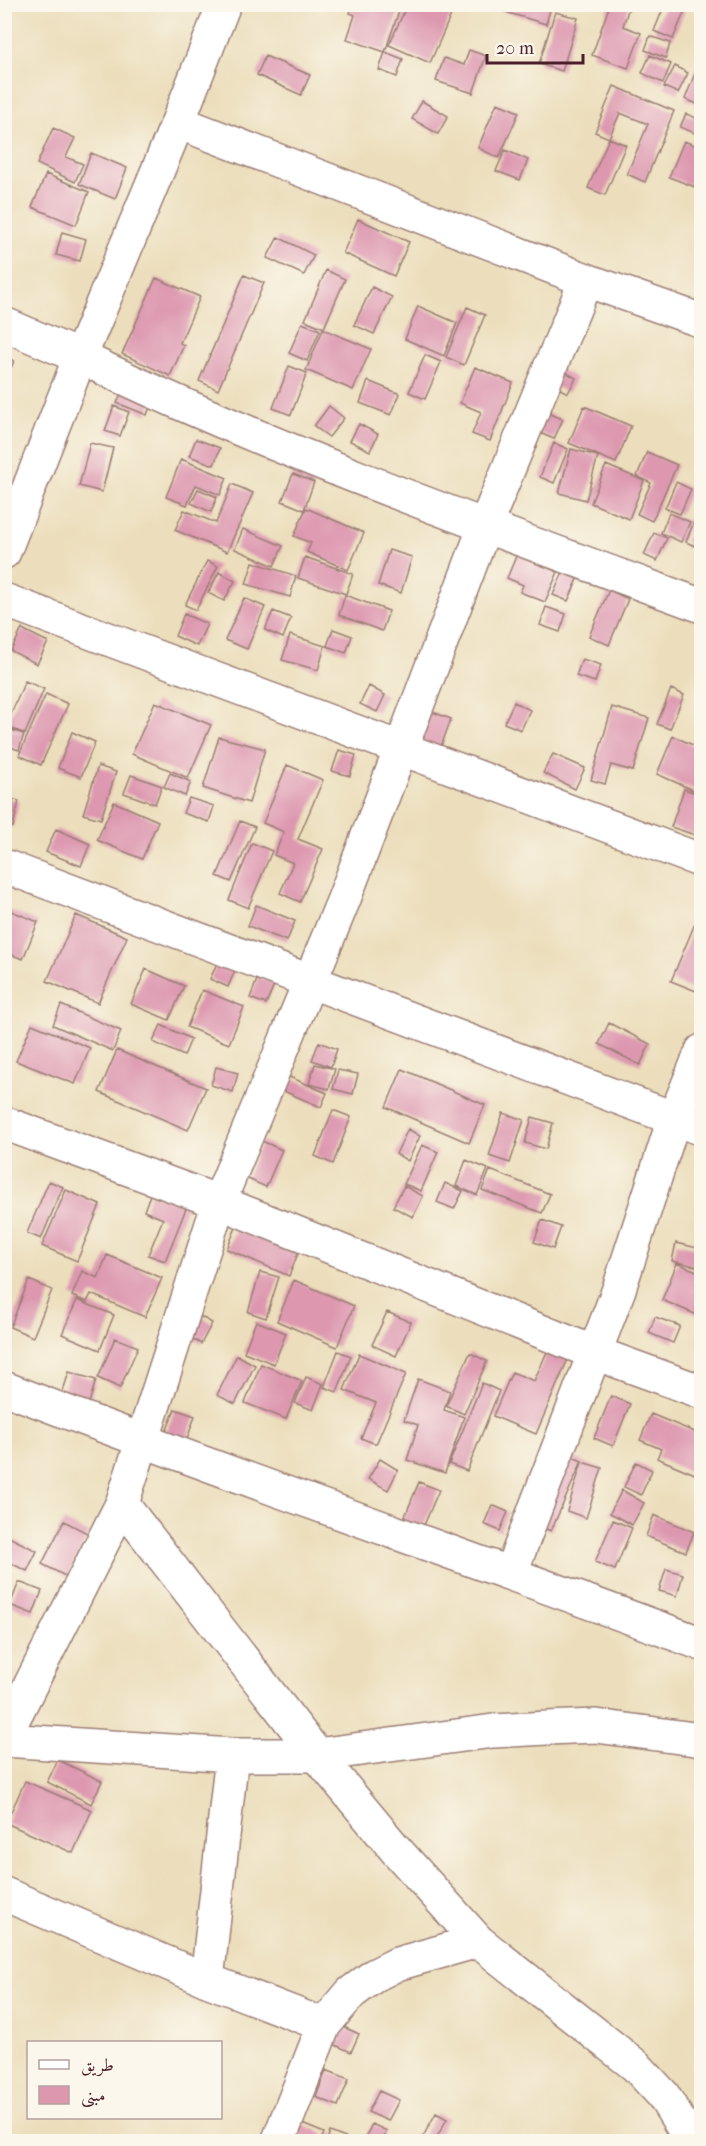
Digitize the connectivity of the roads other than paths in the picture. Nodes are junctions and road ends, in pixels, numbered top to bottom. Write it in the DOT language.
graph roads {
  1 [pos="225,4"];
  2 [pos="178,122"];
  3 [pos="586,280"];
  4 [pos="702,321"];
  5 [pos="4,324"];
  6 [pos="80,357"];
  7 [pos="485,526"];
  8 [pos="4,552"];
  9 [pos="4,600"];
  10 [pos="702,606"];
  11 [pos="400,750"];
  12 [pos="702,861"];
  13 [pos="4,866"];
  14 [pos="309,981"];
  15 [pos="702,1051"];
  16 [pos="4,1123"];
  17 [pos="688,1124"];
  18 [pos="219,1202"];
  19 [pos="595,1353"];
  20 [pos="4,1388"];
  21 [pos="702,1392"];
  22 [pos="142,1442"];
  23 [pos="122,1504"];
  24 [pos="511,1572"];
  25 [pos="702,1644"];
  26 [pos="4,1739"];
  27 [pos="702,1740"];
  28 [pos="232,1755"];
  29 [pos="316,1755"];
  30 [pos="4,1893"];
  31 [pos="478,1941"];
  32 [pos="207,1980"];
  33 [pos="324,2025"];
  34 [pos="278,2142"];
  35 [pos="692,2142"];
  1 -- 2 [label="street"];
  2 -- 3 [label="street"];
  2 -- 6 [label="street"];
  3 -- 4 [label="street"];
  3 -- 7 [label="street"];
  5 -- 6 [label="street"];
  6 -- 7 [label="street"];
  6 -- 8 [label="street"];
  7 -- 10 [label="street"];
  7 -- 11 [label="street"];
  9 -- 11 [label="street"];
  11 -- 12 [label="street"];
  11 -- 14 [label="street"];
  13 -- 14 [label="street"];
  14 -- 17 [label="street"];
  14 -- 18 [label="street"];
  15 -- 17 [label="street"];
  16 -- 18 [label="street"];
  17 -- 19 [label="street"];
  18 -- 19 [label="street"];
  18 -- 22 [label="street"];
  19 -- 21 [label="street"];
  19 -- 24 [label="street"];
  20 -- 22 [label="street"];
  22 -- 23 [label="street"];
  22 -- 24 [label="street"];
  23 -- 26 [label="street"];
  23 -- 29 [label="street"];
  24 -- 25 [label="street"];
  26 -- 28 [label="street"];
  27 -- 29 [label="street"];
  28 -- 29 [label="street"];
  28 -- 32 [label="street"];
  29 -- 31 [label="street"];
  30 -- 32 [label="street"];
  31 -- 33 [label="street"];
  31 -- 35 [label="street"];
  32 -- 33 [label="street"];
  33 -- 34 [label="street"];
}
